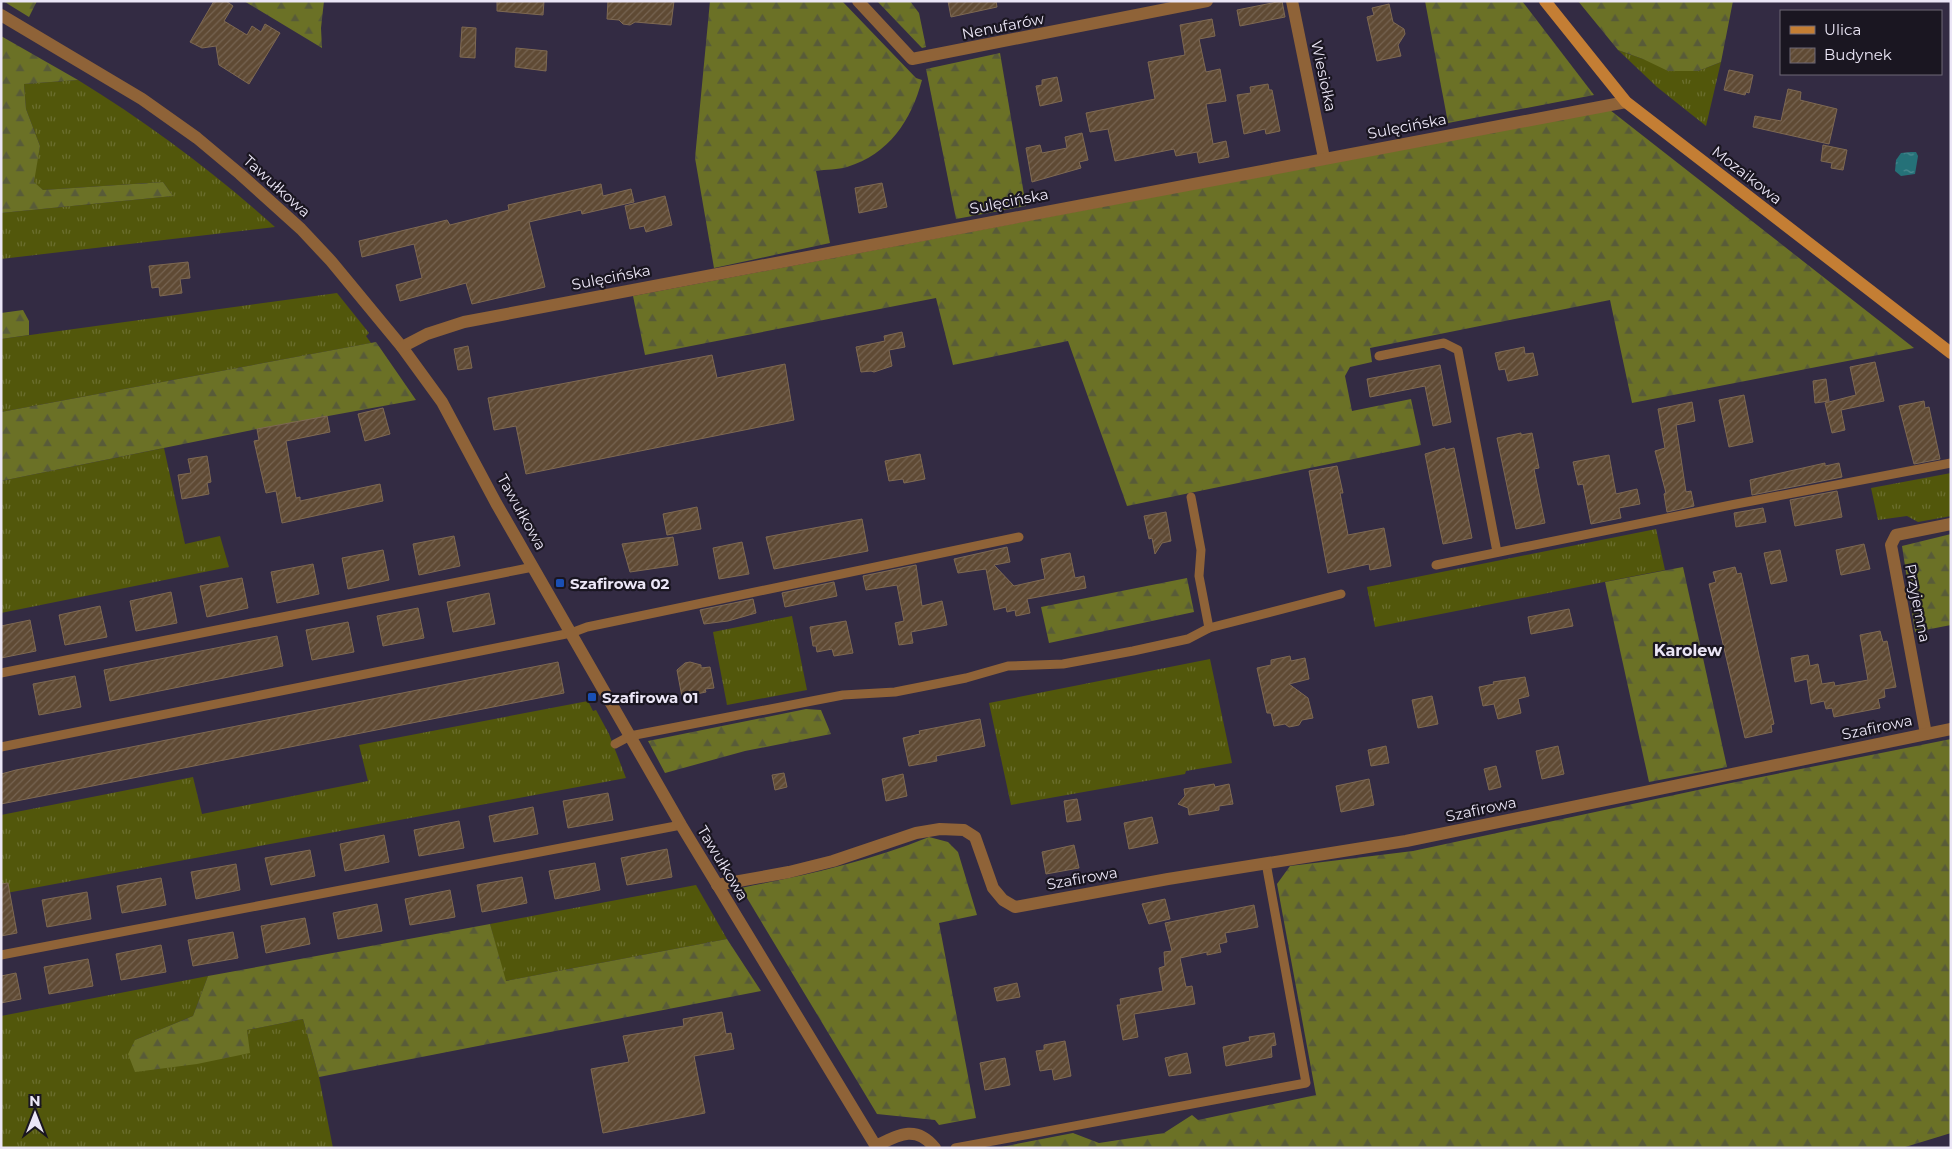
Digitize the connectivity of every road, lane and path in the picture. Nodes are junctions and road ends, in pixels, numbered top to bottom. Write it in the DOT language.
graph roads {
  1 [pos="858,1"];
  2 [pos="1207,1"];
  3 [pos="1292,1"];
  4 [pos="1545,1"];
  5 [pos="1,15"];
  6 [pos="1626,102"];
  7 [pos="1324,158"];
  8 [pos="402,347"];
  9 [pos="1951,353"];
  10 [pos="1379,356"];
  11 [pos="1951,463"];
  12 [pos="1191,497"];
  13 [pos="1951,524"];
  14 [pos="1019,537"];
  15 [pos="1497,552"];
  16 [pos="1436,565"];
  17 [pos="533,567"];
  18 [pos="1341,594"];
  19 [pos="1209,628"];
  20 [pos="571,633"];
  21 [pos="1,672"];
  22 [pos="1951,729"];
  23 [pos="1926,734"];
  24 [pos="630,736"];
  25 [pos="615,744"];
  26 [pos="1,747"];
  27 [pos="681,825"];
  28 [pos="1266,863"];
  29 [pos="717,885"];
  30 [pos="1,955"];
  31 [pos="876,1147"];
  32 [pos="934,1148"];
  33 [pos="955,1148"];
  1 -- 2 [label="street, Nenufarów"];
  3 -- 7 [label="street, Wiesiołka"];
  4 -- 6 [label="street, Mozaikowa"];
  5 -- 8 [label="street, Tawułkowa"];
  6 -- 7 [label="street, Sulęcińska"];
  6 -- 9 [label="street, Mozaikowa"];
  7 -- 8 [label="street, Sulęcińska"];
  8 -- 17 [label="street, Tawułkowa"];
  10 -- 15 [label="lane"];
  11 -- 15 [label="lane"];
  12 -- 19 [label="lane"];
  13 -- 23 [label="street, Przyjemna"];
  14 -- 20 [label="lane"];
  15 -- 16 [label="lane"];
  17 -- 20 [label="street, Tawułkowa"];
  17 -- 21 [label="lane"];
  18 -- 19 [label="lane"];
  19 -- 24 [label="lane"];
  20 -- 24 [label="street, Tawułkowa"];
  20 -- 26 [label="lane"];
  22 -- 23 [label="street, Szafirowa"];
  23 -- 28 [label="street, Szafirowa"];
  24 -- 25 [label="lane"];
  24 -- 27 [label="street, Tawułkowa"];
  27 -- 29 [label="street, Tawułkowa"];
  27 -- 30 [label="lane"];
  28 -- 29 [label="street, Szafirowa"];
  28 -- 33 [label="lane"];
  29 -- 31 [label="street, Tawułkowa"];
  31 -- 32 [label="street"];
}
